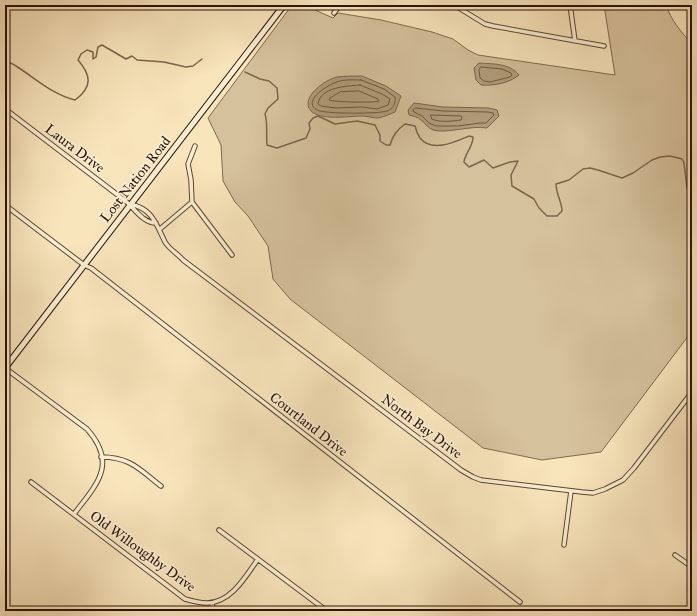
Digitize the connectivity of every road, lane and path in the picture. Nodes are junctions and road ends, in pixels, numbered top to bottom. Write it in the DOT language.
graph roads {
  1 [pos="284,5"];
  2 [pos="340,5"];
  3 [pos="454,5"];
  4 [pos="570,5"];
  5 [pos="690,5"];
  6 [pos="692,8"];
  7 [pos="334,13"];
  8 [pos="575,41"];
  9 [pos="604,46"];
  10 [pos="5,109"];
  11 [pos="195,146"];
  12 [pos="192,202"];
  13 [pos="130,204"];
  14 [pos="5,205"];
  15 [pos="156,223"];
  16 [pos="160,229"];
  17 [pos="232,256"];
  18 [pos="84,265"];
  19 [pos="5,368"];
  20 [pos="692,392"];
  21 [pos="101,457"];
  22 [pos="31,482"];
  23 [pos="161,486"];
  24 [pos="571,491"];
  25 [pos="74,514"];
  26 [pos="218,530"];
  27 [pos="564,545"];
  28 [pos="674,554"];
  29 [pos="258,559"];
  30 [pos="692,567"];
  31 [pos="212,602"];
  32 [pos="520,602"];
  33 [pos="213,611"];
  34 [pos="327,611"];
  1 -- 13 [label="street, Lost Nation Road"];
  2 -- 7 [label="street"];
  3 -- 8 [label="street"];
  4 -- 8 [label="street"];
  5 -- 6 [label="street"];
  8 -- 9 [label="street"];
  10 -- 13 [label="street, Laura Drive"];
  11 -- 12 [label="street"];
  12 -- 16 [label="street"];
  12 -- 17 [label="street"];
  13 -- 15 [label="street, North Bay Drive"];
  13 -- 15 [label="street, North Bay Drive"];
  13 -- 18 [label="street, Lost Nation Road"];
  14 -- 18 [label="street, Courtland Drive"];
  15 -- 16 [label="street, North Bay Drive"];
  16 -- 24 [label="street, North Bay Drive"];
  18 -- 19 [label="street, Lost Nation Road"];
  18 -- 32 [label="street, Courtland Drive"];
  19 -- 21 [label="street"];
  20 -- 24 [label="street, North Bay Drive"];
  21 -- 23 [label="street"];
  21 -- 25 [label="street"];
  22 -- 25 [label="street, Old Willoughby Drive"];
  24 -- 27 [label="street"];
  25 -- 31 [label="street, Old Willoughby Drive"];
  26 -- 29 [label="street"];
  28 -- 30 [label="street"];
  29 -- 31 [label="street, Old Willoughby Drive"];
  29 -- 34 [label="street"];
  31 -- 33 [label="street"];
}
